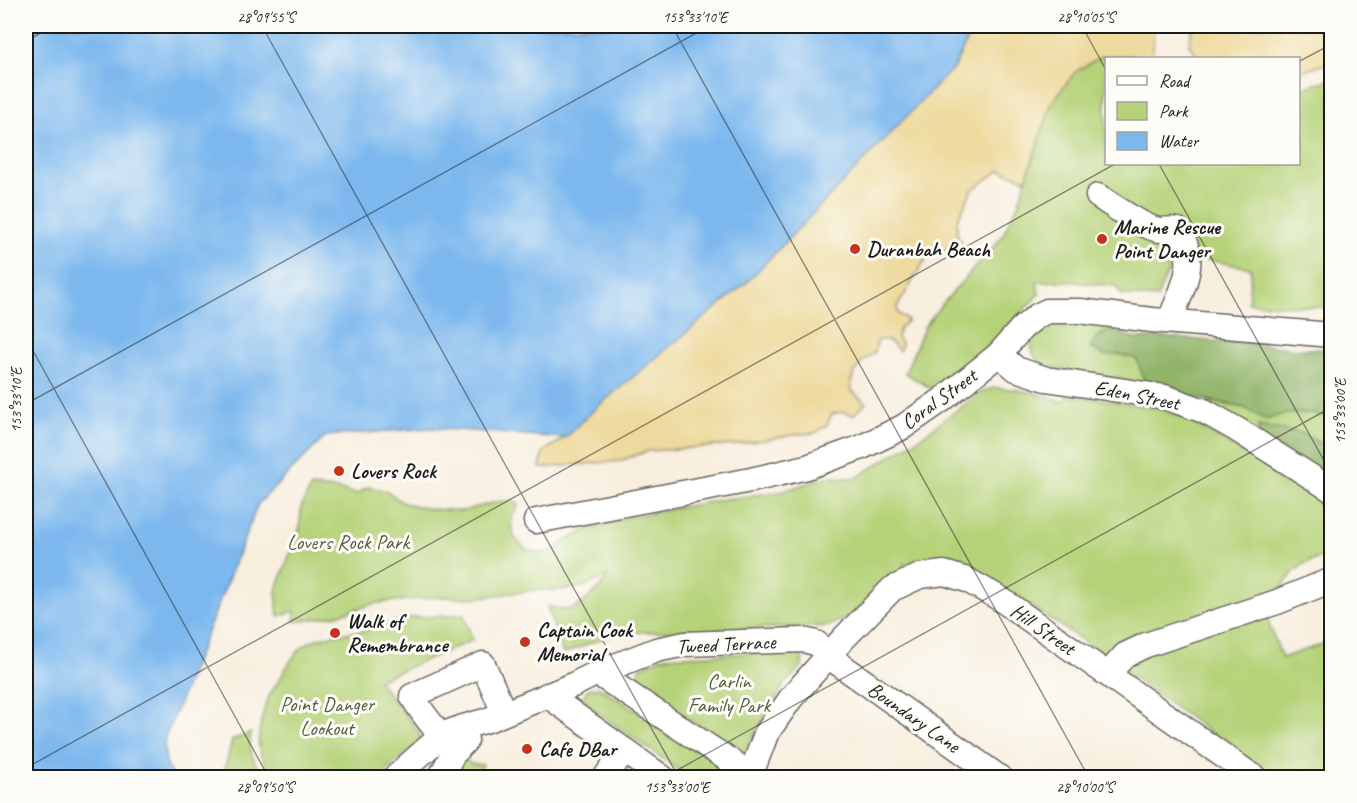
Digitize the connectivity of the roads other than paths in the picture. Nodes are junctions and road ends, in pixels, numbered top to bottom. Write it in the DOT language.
graph roads {
  1 [pos="1098,196"];
  2 [pos="1170,320"];
  3 [pos="1332,335"];
  4 [pos="999,354"];
  5 [pos="1332,490"];
  6 [pos="536,521"];
  7 [pos="1332,580"];
  8 [pos="829,655"];
  9 [pos="597,673"];
  10 [pos="1108,674"];
  11 [pos="547,695"];
  12 [pos="496,717"];
  13 [pos="449,744"];
  14 [pos="624,750"];
  15 [pos="753,776"];
  16 [pos="394,777"];
  17 [pos="440,777"];
  18 [pos="605,777"];
  19 [pos="663,777"];
  20 [pos="1000,777"];
  21 [pos="1255,777"];
  1 -- 2 [label="street"];
  2 -- 3 [label="street, Coral Street"];
  2 -- 4 [label="street, Coral Street"];
  4 -- 5 [label="street, Eden Street"];
  4 -- 6 [label="street, Coral Street"];
  7 -- 10 [label="street"];
  8 -- 9 [label="street, Tweed Terrace"];
  8 -- 10 [label="street, Hill Street"];
  8 -- 15 [label="street"];
  8 -- 20 [label="street, Boundary Lane"];
  9 -- 11 [label="street, Tweed Terrace"];
  9 -- 15 [label="street"];
  10 -- 21 [label="street, Hill Street"];
  11 -- 12 [label="street, Tweed Terrace"];
  11 -- 14 [label="street"];
  12 -- 13 [label="street, Tweed Terrace"];
  12 -- 13 [label="street"];
  13 -- 16 [label="street, Tweed Terrace"];
  13 -- 17 [label="street"];
  14 -- 18 [label="street"];
  14 -- 19 [label="street"];
}
